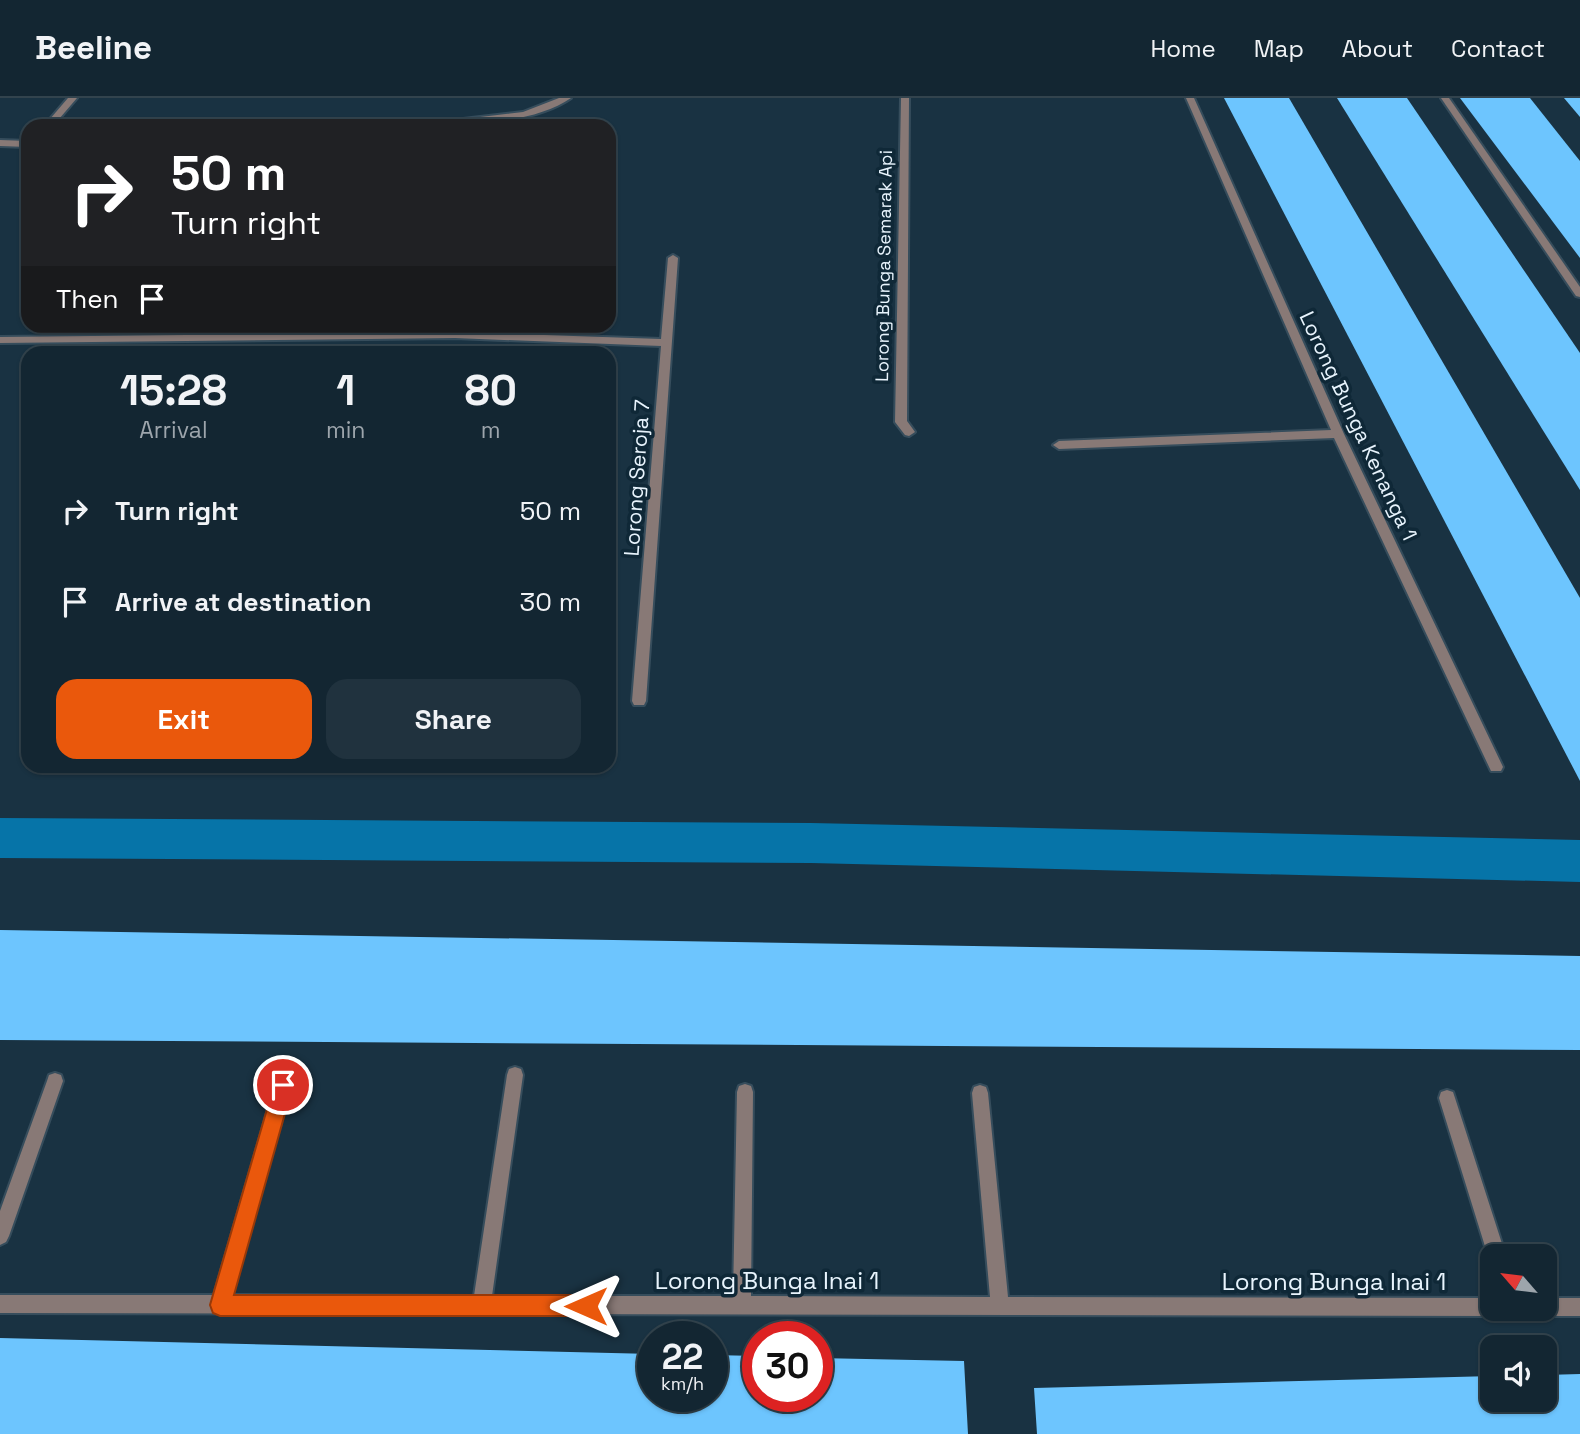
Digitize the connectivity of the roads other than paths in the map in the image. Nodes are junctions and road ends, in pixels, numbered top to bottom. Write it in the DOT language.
graph roads {
  1 [pos="73,98"];
  2 [pos="567,98"];
  3 [pos="905,98"];
  4 [pos="1190,98"];
  5 [pos="1444,98"];
  6 [pos="54,119"];
  7 [pos="485,119"];
  8 [pos="0,143"];
  9 [pos="21,144"];
  10 [pos="673,258"];
  11 [pos="1580,294"];
  12 [pos="58,333"];
  13 [pos="256,337"];
  14 [pos="55,338"];
  15 [pos="0,340"];
  16 [pos="666,343"];
  17 [pos="253,346"];
  18 [pos="909,432"];
  19 [pos="1338,434"];
  20 [pos="1059,445"];
  21 [pos="639,701"];
  22 [pos="1496,767"];
  23 [pos="515,1075"];
  24 [pos="55,1082"];
  25 [pos="283,1085"];
  26 [pos="745,1092"];
  27 [pos="980,1093"];
  28 [pos="1447,1098"];
  29 [pos="0,1236"];
  30 [pos="1493,1244"];
  31 [pos="0,1304"];
  32 [pos="220,1305"];
  33 [pos="482,1305"];
  34 [pos="742,1306"];
  35 [pos="1000,1307"];
  36 [pos="1480,1307"];
  37 [pos="1558,1307"];
  38 [pos="1580,1307"];
  1 -- 6 [label="street"];
  2 -- 7 [label="street"];
  3 -- 18 [label="street, Lorong Bunga Semarak Api"];
  4 -- 19 [label="street, Lorong Bunga Kenanga 1"];
  5 -- 11 [label="street"];
  8 -- 9 [label="street"];
  10 -- 16 [label="street, Lorong Seroja 7"];
  12 -- 14 [label="street"];
  13 -- 14 [label="street"];
  13 -- 16 [label="street"];
  13 -- 17 [label="street"];
  14 -- 15 [label="street"];
  16 -- 21 [label="street, Lorong Seroja 7"];
  19 -- 20 [label="street"];
  19 -- 22 [label="street, Lorong Bunga Kenanga 1"];
  23 -- 33 [label="street"];
  24 -- 29 [label="street"];
  25 -- 32 [label="street"];
  26 -- 34 [label="street"];
  27 -- 35 [label="street"];
  28 -- 30 [label="street"];
  31 -- 32 [label="street, Lorong Bunga Inai 1"];
  32 -- 33 [label="street, Lorong Bunga Inai 1"];
  33 -- 34 [label="street, Lorong Bunga Inai 1"];
  34 -- 35 [label="street, Lorong Bunga Inai 1"];
  35 -- 36 [label="street, Lorong Bunga Inai 1"];
  37 -- 38 [label="street"];
}
